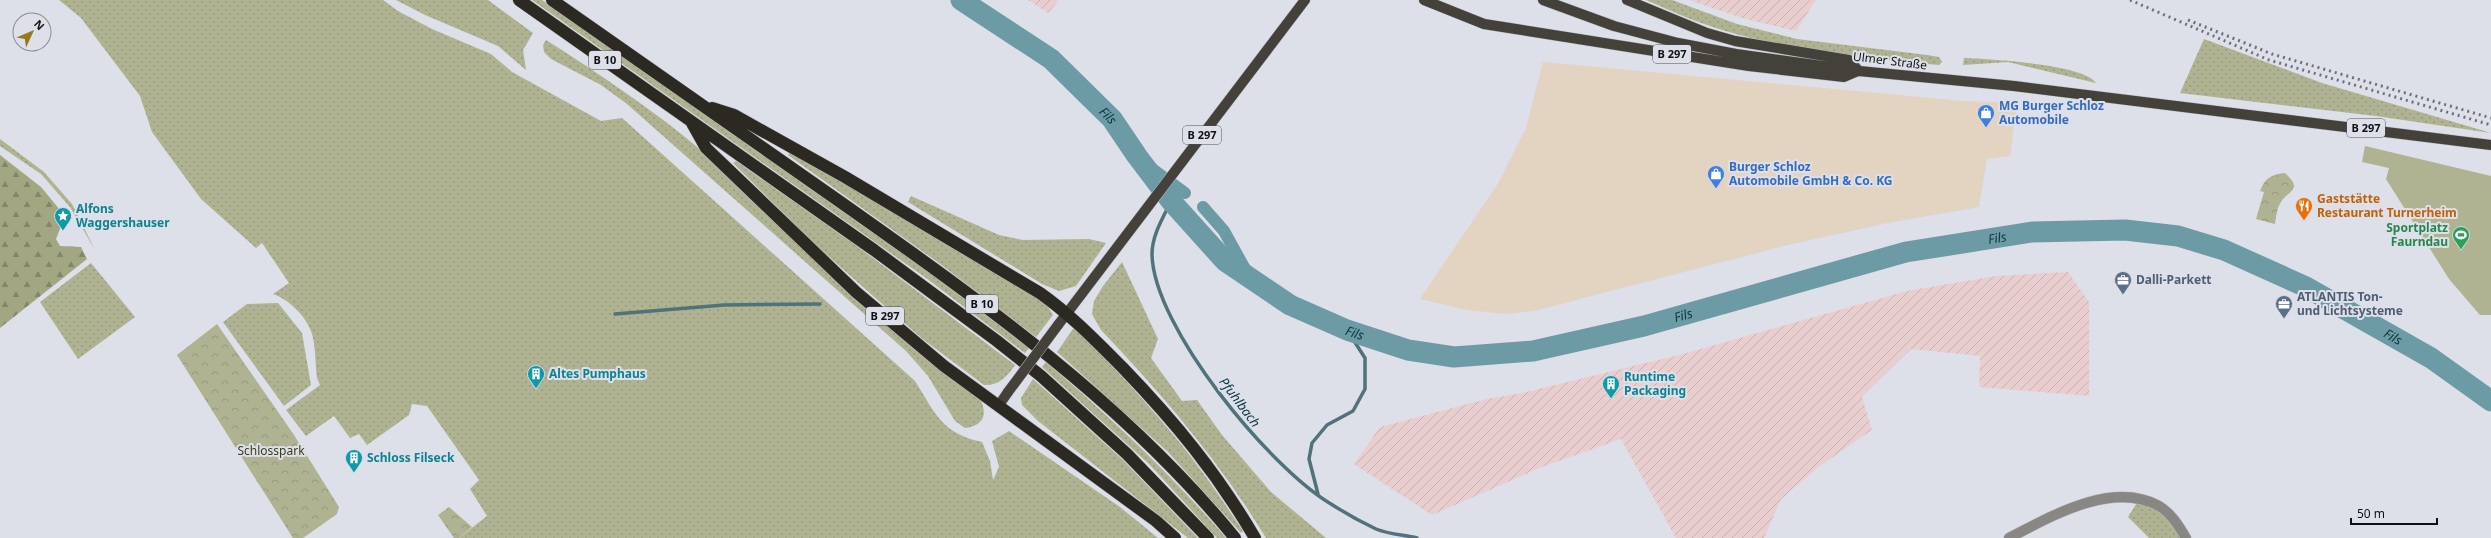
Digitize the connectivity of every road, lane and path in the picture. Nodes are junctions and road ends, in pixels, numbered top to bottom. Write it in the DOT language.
graph roads {
  1 [pos="519,0"];
  2 [pos="552,0"];
  3 [pos="1305,0"];
  4 [pos="1424,0"];
  5 [pos="1543,0"];
  6 [pos="1627,0"];
  7 [pos="1859,71"];
  8 [pos="701,104"];
  9 [pos="691,120"];
  10 [pos="2491,145"];
  11 [pos="1067,312"];
  12 [pos="999,405"];
  13 [pos="1175,538"];
  14 [pos="1208,538"];
  15 [pos="1235,538"];
  16 [pos="1255,538"];
  17 [pos="2009,538"];
  18 [pos="2186,538"];
  1 -- 9 [label="highway, B 10"];
  2 -- 8 [label="highway, B 10"];
  3 -- 11 [label="main road, B 297"];
  4 -- 7 [label="main road, B 297"];
  5 -- 7 [label="main road, Ulmer Straße"];
  6 -- 7 [label="main road, B 297"];
  7 -- 10 [label="main road, Ulmer Straße / B 297"];
  8 -- 11 [label="highway, B 10"];
  8 -- 15 [label="highway, B 10"];
  9 -- 12 [label="highway, B 297"];
  9 -- 14 [label="highway, B 10"];
  11 -- 12 [label="main road, B 297, bridge"];
  11 -- 16 [label="highway"];
  12 -- 13 [label="highway"];
  17 -- 18 [label="street"];
}
